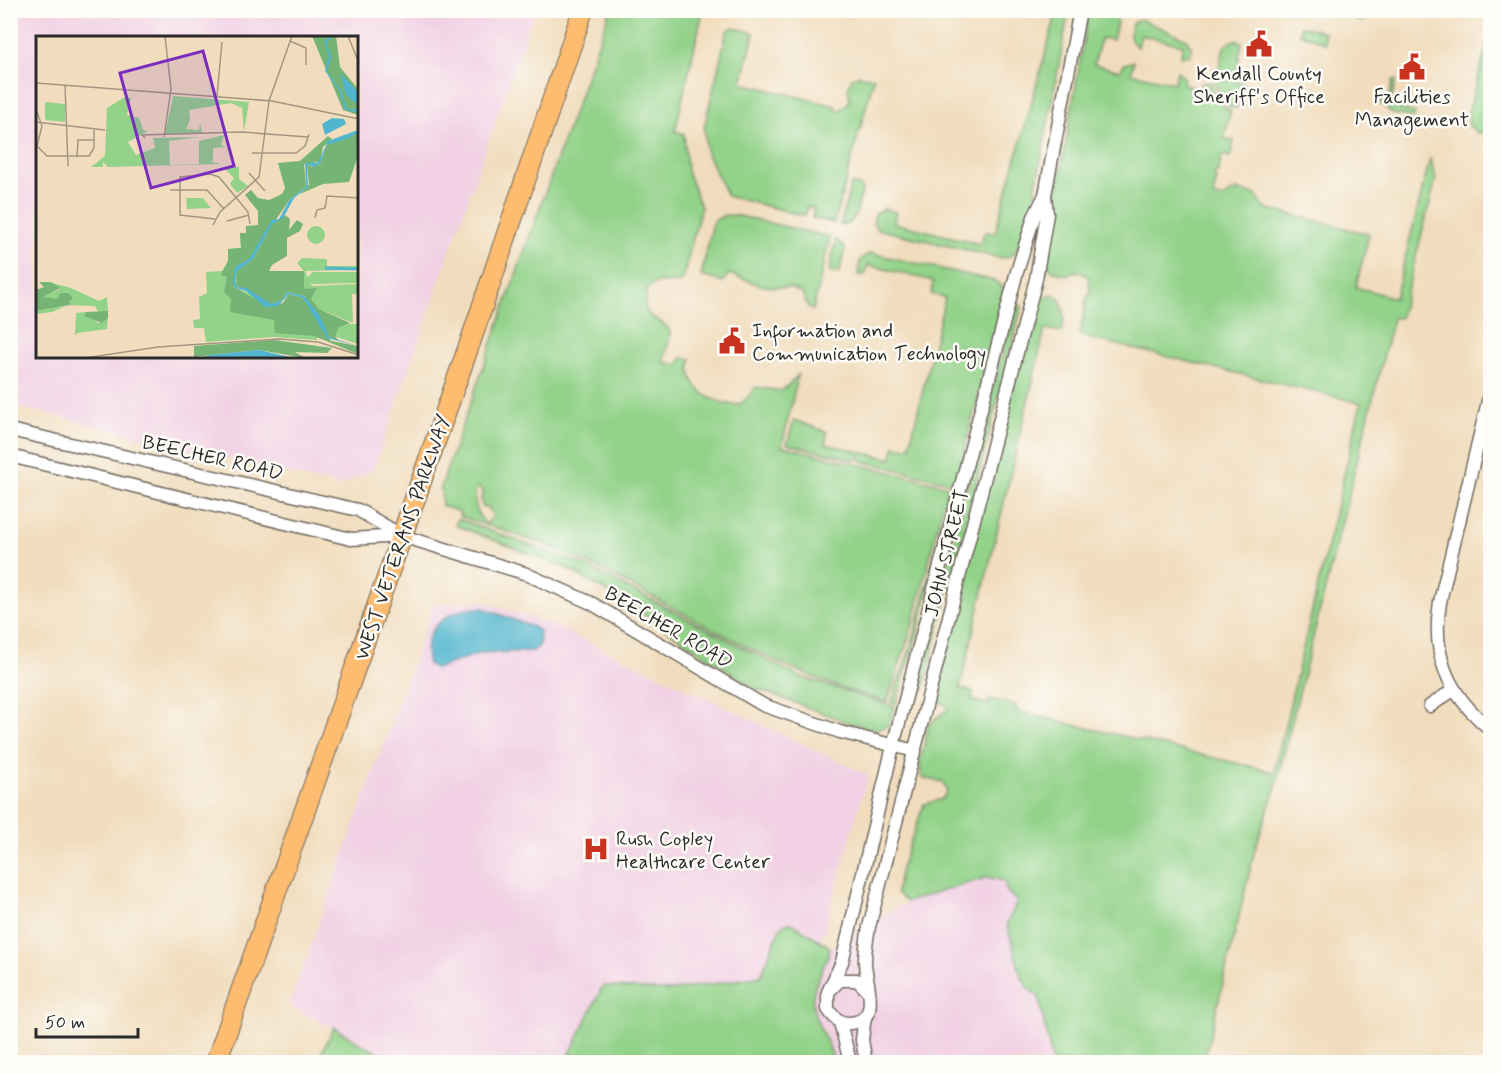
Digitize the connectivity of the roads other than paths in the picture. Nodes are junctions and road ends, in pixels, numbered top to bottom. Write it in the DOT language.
graph roads {
  1 [pos="583,10"];
  2 [pos="1080,10"];
  3 [pos="1045,195"];
  4 [pos="1491,393"];
  5 [pos="10,430"];
  6 [pos="10,456"];
  7 [pos="402,536"];
  8 [pos="1453,690"];
  9 [pos="1430,706"];
  10 [pos="1491,729"];
  11 [pos="892,746"];
  12 [pos="915,751"];
  13 [pos="853,915"];
  14 [pos="871,919"];
  15 [pos="828,992"];
  16 [pos="869,992"];
  17 [pos="865,1016"];
  18 [pos="840,1022"];
  19 [pos="216,1062"];
  20 [pos="850,1062"];
  21 [pos="866,1062"];
  1 -- 7 [label="main road, WEST VETERANS PARKWAY"];
  2 -- 3 [label="street, JOHN STREET"];
  3 -- 11 [label="street, JOHN STREET"];
  3 -- 12 [label="street, JOHN STREET"];
  4 -- 8 [label="street"];
  5 -- 7 [label="street, BEECHER ROAD"];
  6 -- 7 [label="street, BEECHER ROAD"];
  7 -- 11 [label="street, BEECHER ROAD"];
  7 -- 19 [label="main road, WEST VETERANS PARKWAY"];
  8 -- 9 [label="street"];
  8 -- 10 [label="street"];
  11 -- 12 [label="street, BEECHER ROAD"];
  11 -- 13 [label="street, JOHN STREET"];
  12 -- 14 [label="street, JOHN STREET"];
  13 -- 14 [label="street"];
  13 -- 15 [label="street, JOHN STREET"];
  14 -- 16 [label="street, JOHN STREET"];
  15 -- 16 [label="street"];
  15 -- 18 [label="street"];
  16 -- 17 [label="street"];
  17 -- 18 [label="street"];
  17 -- 21 [label="street"];
  18 -- 20 [label="street"];
}
